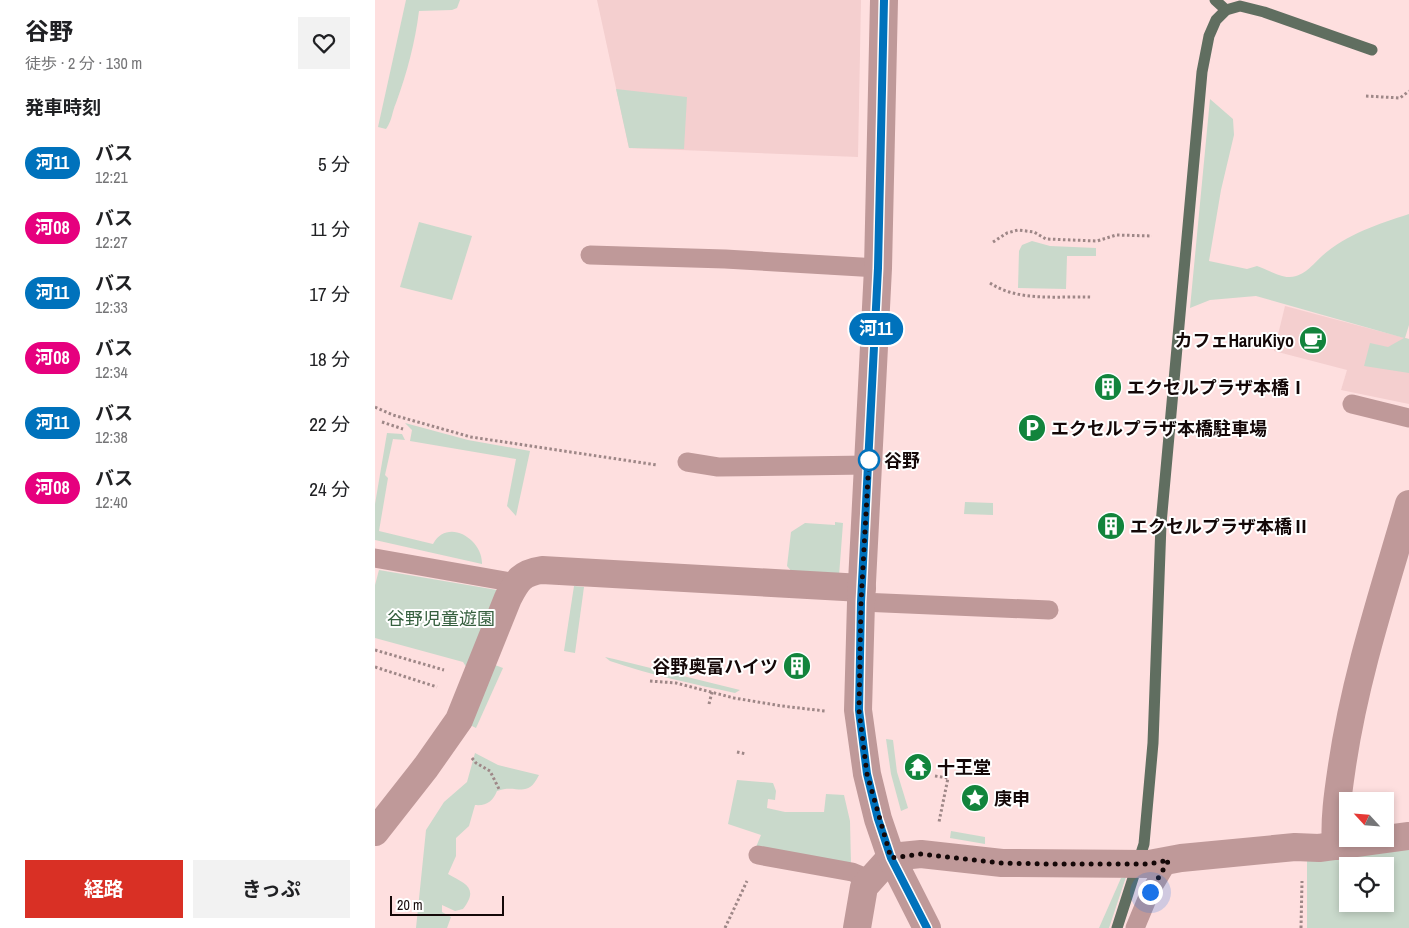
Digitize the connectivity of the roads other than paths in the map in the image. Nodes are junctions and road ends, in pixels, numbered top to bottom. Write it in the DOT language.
graph roads {
  1 [pos="884,0"];
  2 [pos="590,255"];
  3 [pos="878,268"];
  4 [pos="1352,404"];
  5 [pos="1409,418"];
  6 [pos="687,462"];
  7 [pos="869,466"];
  8 [pos="1409,504"];
  9 [pos="375,558"];
  10 [pos="516,583"];
  11 [pos="861,595"];
  12 [pos="1049,610"];
  13 [pos="379,820"];
  14 [pos="1409,836"];
  15 [pos="1336,846"];
  16 [pos="758,856"];
  17 [pos="891,858"];
  18 [pos="1149,863"];
  19 [pos="869,879"];
  20 [pos="857,928"];
  21 [pos="927,928"];
  22 [pos="1135,928"];
  1 -- 3 [label="street"];
  2 -- 3 [label="lane"];
  3 -- 7 [label="street"];
  4 -- 5 [label="lane"];
  6 -- 7 [label="lane"];
  7 -- 11 [label="street"];
  8 -- 15 [label="street"];
  9 -- 10 [label="lane"];
  10 -- 11 [label="street"];
  10 -- 13 [label="street"];
  11 -- 12 [label="lane"];
  11 -- 17 [label="street"];
  14 -- 15 [label="street"];
  15 -- 18 [label="street"];
  16 -- 19 [label="lane"];
  17 -- 18 [label="street"];
  17 -- 19 [label="street"];
  17 -- 21 [label="street"];
  18 -- 22 [label="lane"];
  19 -- 20 [label="street"];
}
